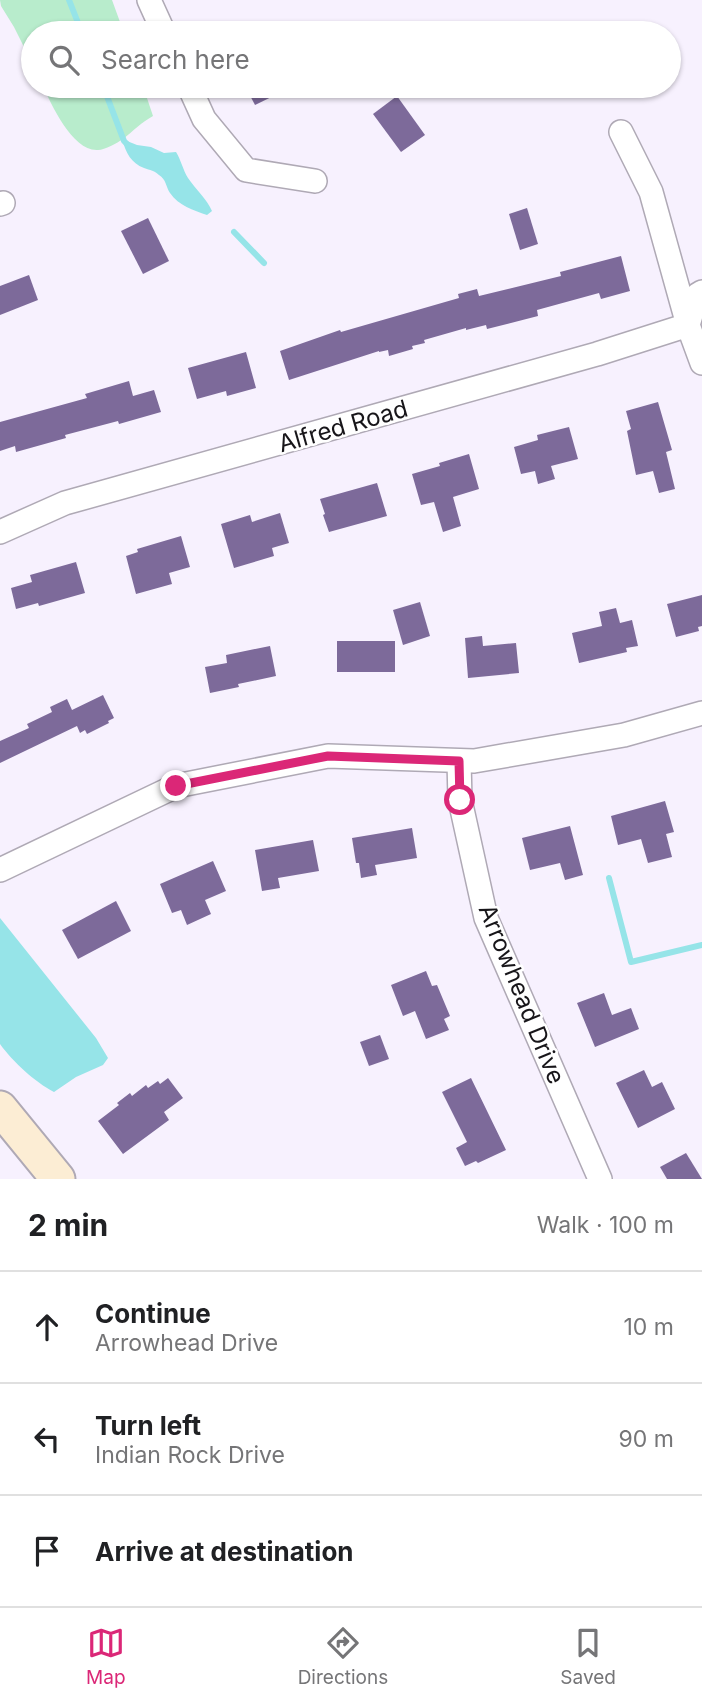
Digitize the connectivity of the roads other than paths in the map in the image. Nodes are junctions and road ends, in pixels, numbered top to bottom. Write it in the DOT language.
graph roads {
  1 [pos="149,0"];
  2 [pos="159,21"];
  3 [pos="195,98"];
  4 [pos="621,132"];
  5 [pos="315,181"];
  6 [pos="702,292"];
  7 [pos="688,325"];
  8 [pos="702,363"];
  9 [pos="0,533"];
  10 [pos="702,713"];
  11 [pos="459,761"];
  12 [pos="1,871"];
  13 [pos="0,1108"];
  14 [pos="58,1179"];
  15 [pos="600,1179"];
  1 -- 2 [label="street"];
  3 -- 5 [label="street"];
  4 -- 7 [label="street"];
  6 -- 7 [label="street"];
  7 -- 8 [label="street"];
  7 -- 9 [label="street, Alfred Road"];
  10 -- 11 [label="street"];
  11 -- 12 [label="street"];
  11 -- 15 [label="street, Arrowhead Drive"];
  13 -- 14 [label="main road"];
}
